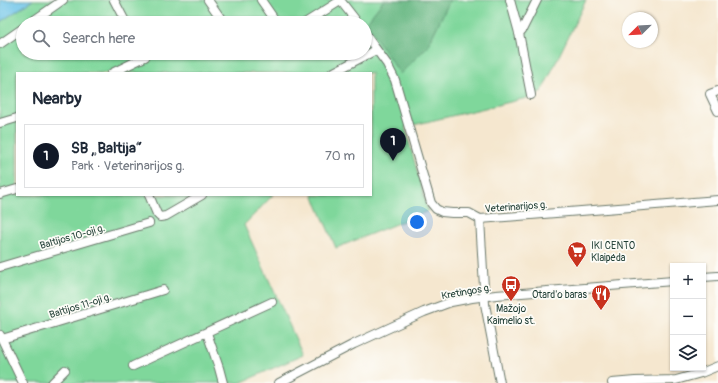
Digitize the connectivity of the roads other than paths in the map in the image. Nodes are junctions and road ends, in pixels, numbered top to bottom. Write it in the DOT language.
graph roads {
  1 [pos="114,0"];
  2 [pos="208,0"];
  3 [pos="261,0"];
  4 [pos="340,0"];
  5 [pos="510,0"];
  6 [pos="537,0"];
  7 [pos="61,1"];
  8 [pos="40,16"];
  9 [pos="122,16"];
  10 [pos="219,16"];
  11 [pos="272,16"];
  12 [pos="316,16"];
  13 [pos="353,16"];
  14 [pos="16,33"];
  15 [pos="519,33"];
  16 [pos="0,44"];
  17 [pos="372,44"];
  18 [pos="376,50"];
  19 [pos="372,52"];
  20 [pos="139,60"];
  21 [pos="357,60"];
  22 [pos="114,72"];
  23 [pos="334,72"];
  24 [pos="714,92"];
  25 [pos="531,95"];
  26 [pos="718,111"];
  27 [pos="16,118"];
  28 [pos="0,122"];
  29 [pos="16,189"];
  30 [pos="0,194"];
  31 [pos="148,196"];
  32 [pos="200,196"];
  33 [pos="718,200"];
  34 [pos="480,219"];
  35 [pos="149,223"];
  36 [pos="0,267"];
  37 [pos="718,276"];
  38 [pos="706,277"];
  39 [pos="670,281"];
  40 [pos="163,290"];
  41 [pos="485,297"];
  42 [pos="272,302"];
  43 [pos="207,332"];
  44 [pos="1,337"];
  45 [pos="133,366"];
  46 [pos="718,366"];
  47 [pos="65,370"];
  48 [pos="23,383"];
  49 [pos="52,383"];
  50 [pos="223,383"];
  51 [pos="279,383"];
  52 [pos="500,383"];
  53 [pos="612,383"];
  1 -- 9 [label="street"];
  2 -- 10 [label="street"];
  3 -- 11 [label="street"];
  4 -- 12 [label="street"];
  4 -- 13 [label="street"];
  5 -- 15 [label="street"];
  6 -- 15 [label="street"];
  7 -- 8 [label="street"];
  14 -- 16 [label="street"];
  15 -- 25 [label="street"];
  17 -- 18 [label="street, Veterinarijos g."];
  18 -- 19 [label="street"];
  18 -- 34 [label="street, Veterinarijos g."];
  20 -- 22 [label="street"];
  21 -- 23 [label="street"];
  24 -- 26 [label="street"];
  27 -- 28 [label="street"];
  29 -- 30 [label="street"];
  31 -- 32 [label="street"];
  33 -- 34 [label="street, Veterinarijos g."];
  34 -- 41 [label="street"];
  35 -- 36 [label="street, Baltijos 10-oji g."];
  37 -- 38 [label="street"];
  39 -- 41 [label="street, Kretingos g."];
  40 -- 44 [label="street, Baltijos 11-oji g."];
  41 -- 51 [label="street, Kretingos g."];
  41 -- 52 [label="street"];
  42 -- 43 [label="street"];
  43 -- 45 [label="street"];
  43 -- 50 [label="street"];
  44 -- 48 [label="street"];
  46 -- 53 [label="street"];
  47 -- 49 [label="street"];
}
